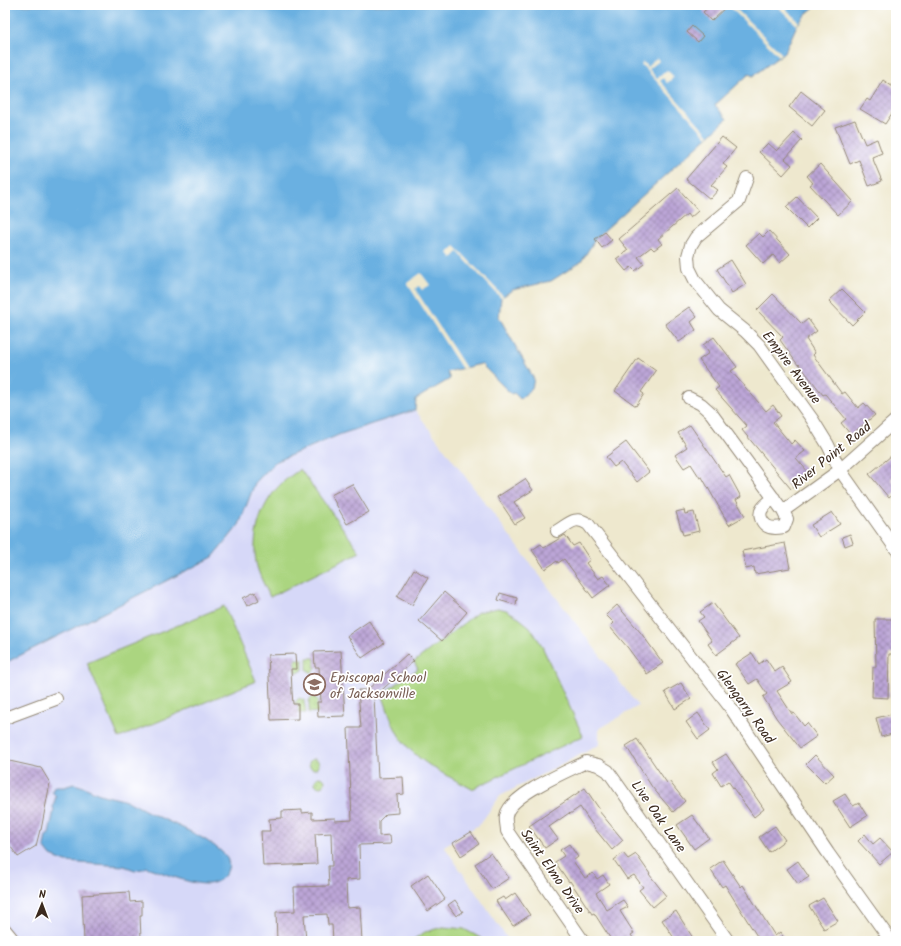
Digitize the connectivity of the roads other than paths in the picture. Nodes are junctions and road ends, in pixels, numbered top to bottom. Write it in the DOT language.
graph roads {
  1 [pos="747,178"];
  2 [pos="688,398"];
  3 [pos="896,420"];
  4 [pos="840,470"];
  5 [pos="774,498"];
  6 [pos="783,511"];
  7 [pos="557,531"];
  8 [pos="896,549"];
  9 [pos="56,699"];
  10 [pos="5,718"];
  11 [pos="541,785"];
  12 [pos="5,930"];
  13 [pos="14,941"];
  14 [pos="583,941"];
  15 [pos="728,941"];
  16 [pos="891,941"];
  1 -- 4 [label="street, Empire Avenue"];
  2 -- 5 [label="street"];
  3 -- 4 [label="street, River Point Road"];
  4 -- 6 [label="street, River Point Road"];
  4 -- 8 [label="street, Empire Avenue"];
  5 -- 6 [label="street"];
  5 -- 6 [label="street"];
  7 -- 16 [label="street, Glengarry Road"];
  9 -- 10 [label="street"];
  11 -- 14 [label="street, Saint Elmo Drive"];
  11 -- 15 [label="street, Live Oak Lane"];
  12 -- 13 [label="street"];
}
